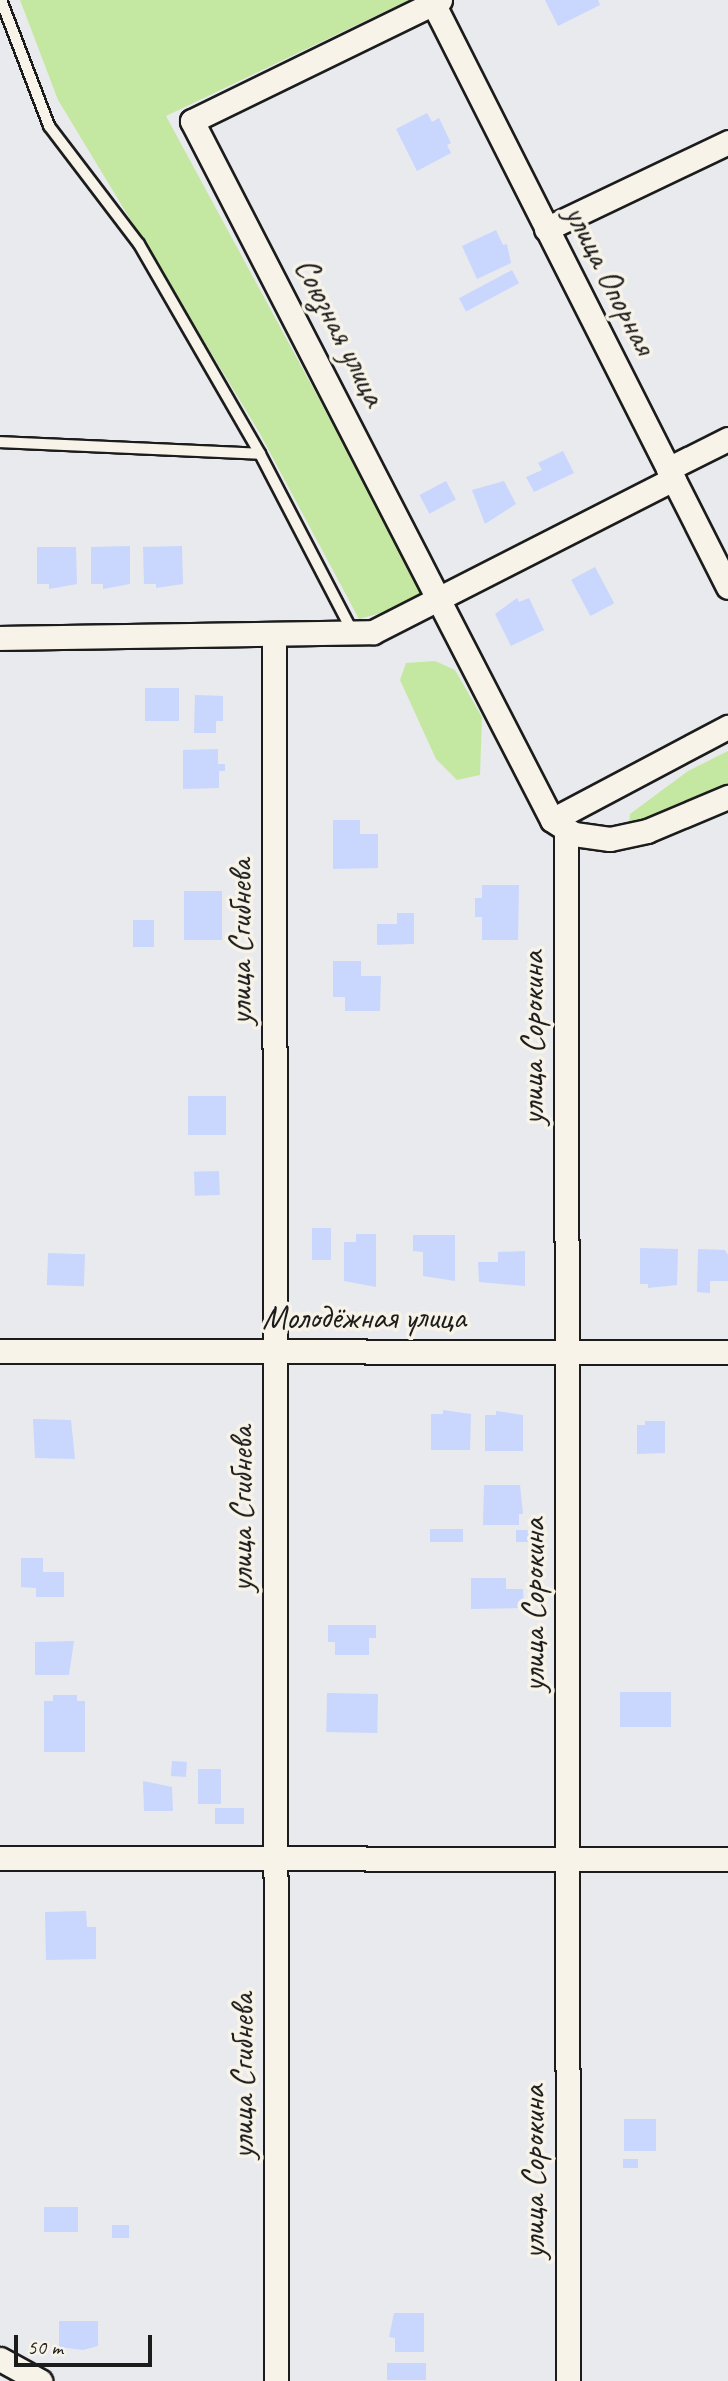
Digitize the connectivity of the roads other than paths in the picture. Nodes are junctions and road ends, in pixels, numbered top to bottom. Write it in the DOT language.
graph roads {
  1 [pos="1,0"];
  2 [pos="436,2"];
  3 [pos="728,142"];
  4 [pos="546,229"];
  5 [pos="728,439"];
  6 [pos="0,442"];
  7 [pos="260,454"];
  8 [pos="671,474"];
  9 [pos="728,587"];
  10 [pos="440,598"];
  11 [pos="274,636"];
  12 [pos="355,636"];
  13 [pos="0,638"];
  14 [pos="728,727"];
  15 [pos="728,797"];
  16 [pos="559,825"];
  17 [pos="0,1352"];
  18 [pos="275,1352"];
  19 [pos="567,1352"];
  20 [pos="728,1352"];
  21 [pos="0,1858"];
  22 [pos="276,1858"];
  23 [pos="567,1858"];
  24 [pos="728,1858"];
  25 [pos="0,2359"];
  26 [pos="40,2381"];
  27 [pos="276,2381"];
  28 [pos="568,2381"];
  1 -- 7 [label="lane"];
  2 -- 4 [label="street, улица Опорная"];
  2 -- 10 [label="street, Союзная улица"];
  3 -- 4 [label="street"];
  4 -- 8 [label="street, улица Опорная"];
  5 -- 8 [label="street"];
  6 -- 7 [label="lane"];
  7 -- 12 [label="lane"];
  8 -- 9 [label="street, улица Опорная"];
  8 -- 10 [label="street"];
  10 -- 12 [label="street"];
  10 -- 16 [label="street, Союзная улица"];
  11 -- 12 [label="street"];
  11 -- 13 [label="street"];
  11 -- 18 [label="street, улица Сгибнева"];
  14 -- 16 [label="street"];
  15 -- 16 [label="street"];
  16 -- 19 [label="street, улица Сорокина"];
  17 -- 18 [label="street, Молодёжная улица"];
  18 -- 19 [label="street, Молодёжная улица"];
  18 -- 22 [label="street, улица Сгибнева"];
  19 -- 20 [label="street, Молодёжная улица"];
  19 -- 23 [label="street, улица Сорокина"];
  21 -- 22 [label="street"];
  22 -- 23 [label="street"];
  22 -- 27 [label="street, улица Сгибнева"];
  23 -- 24 [label="street"];
  23 -- 28 [label="street, улица Сорокина"];
  25 -- 26 [label="street"];
}
